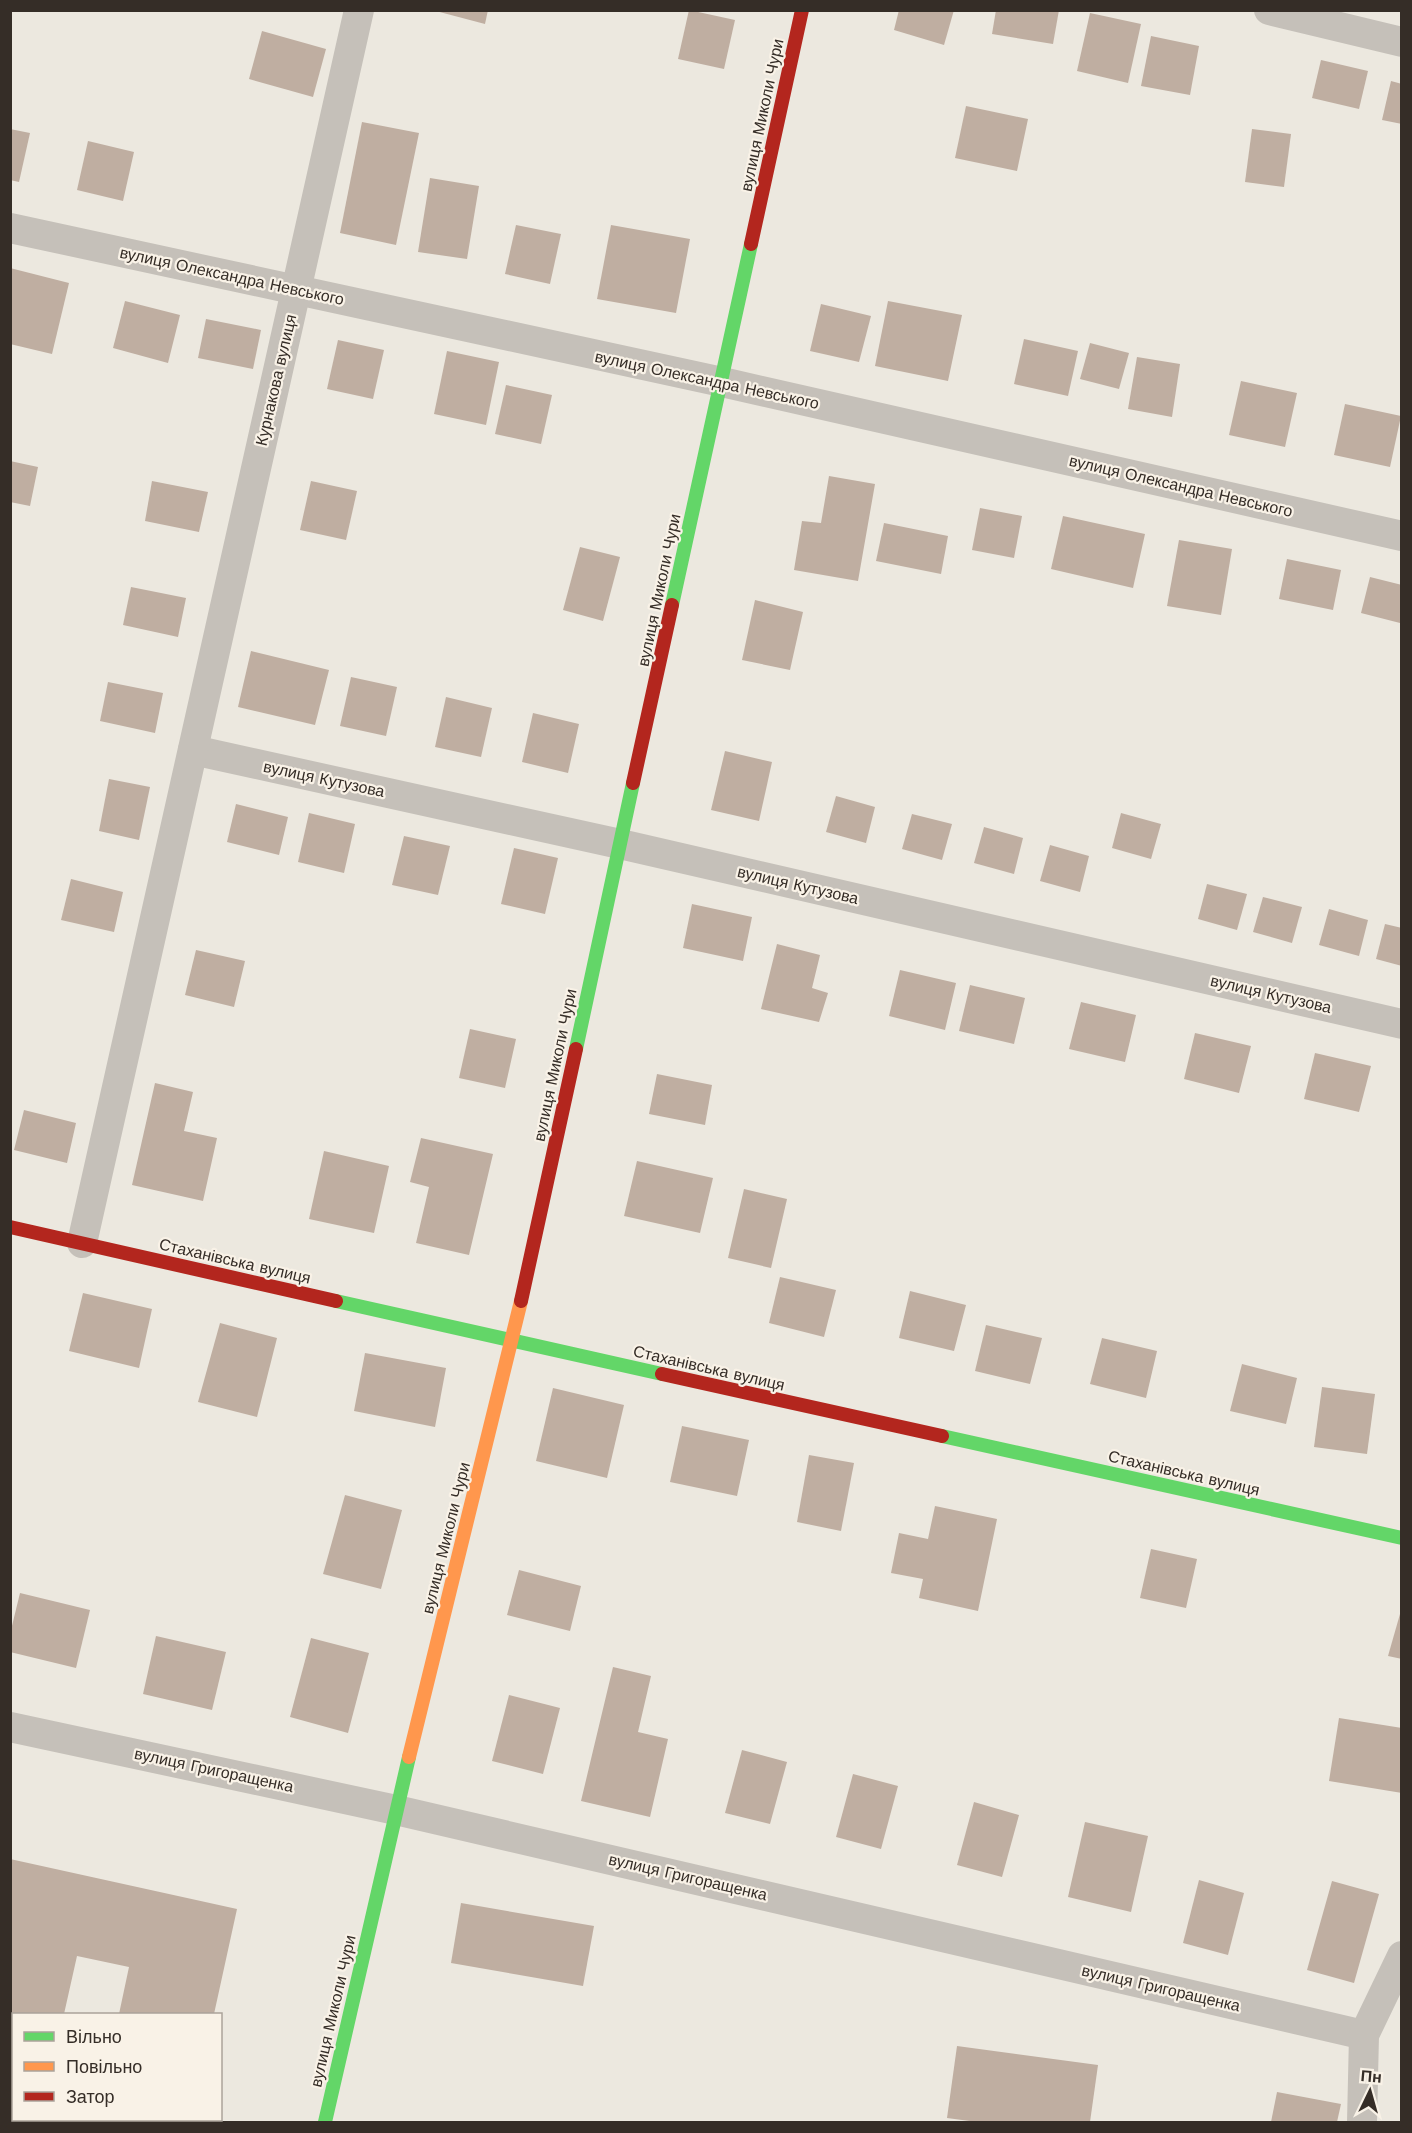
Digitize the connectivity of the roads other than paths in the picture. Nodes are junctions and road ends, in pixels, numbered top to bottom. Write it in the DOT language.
graph roads {
  1 [pos="359,10"];
  2 [pos="802,10"];
  3 [pos="1269,10"];
  4 [pos="1401,42"];
  5 [pos="10,228"];
  6 [pos="296,291"];
  7 [pos="722,382"];
  8 [pos="1401,536"];
  9 [pos="193,750"];
  10 [pos="620,844"];
  11 [pos="1401,1024"];
  12 [pos="10,1227"];
  13 [pos="82,1243"];
  14 [pos="512,1341"];
  15 [pos="1401,1538"];
  16 [pos="10,1727"];
  17 [pos="396,1810"];
  18 [pos="1401,1956"];
  19 [pos="1364,2035"];
  20 [pos="325,2122"];
  21 [pos="1362,2122"];
  1 -- 6 [label="street, Курнакова вулиця"];
  2 -- 7 [label="street, вулиця Миколи Чури"];
  3 -- 4 [label="street"];
  5 -- 6 [label="street, вулиця Олександра Невського"];
  6 -- 7 [label="street, вулиця Олександра Невського"];
  6 -- 9 [label="street, Курнакова вулиця"];
  7 -- 8 [label="street, вулиця Олександра Невського"];
  7 -- 10 [label="street, вулиця Миколи Чури"];
  9 -- 10 [label="street, вулиця Кутузова"];
  9 -- 13 [label="street, Курнакова вулиця"];
  10 -- 11 [label="street, вулиця Кутузова"];
  10 -- 14 [label="street, вулиця Миколи Чури"];
  12 -- 13 [label="street, Стаханівська вулиця"];
  13 -- 14 [label="street, Стаханівська вулиця"];
  14 -- 15 [label="street, Стаханівська вулиця"];
  14 -- 17 [label="street, вулиця Миколи Чури"];
  16 -- 17 [label="street, вулиця Григоращенка"];
  17 -- 19 [label="street, вулиця Григоращенка"];
  17 -- 20 [label="street, вулиця Миколи Чури"];
  18 -- 19 [label="street"];
  19 -- 21 [label="street"];
}
